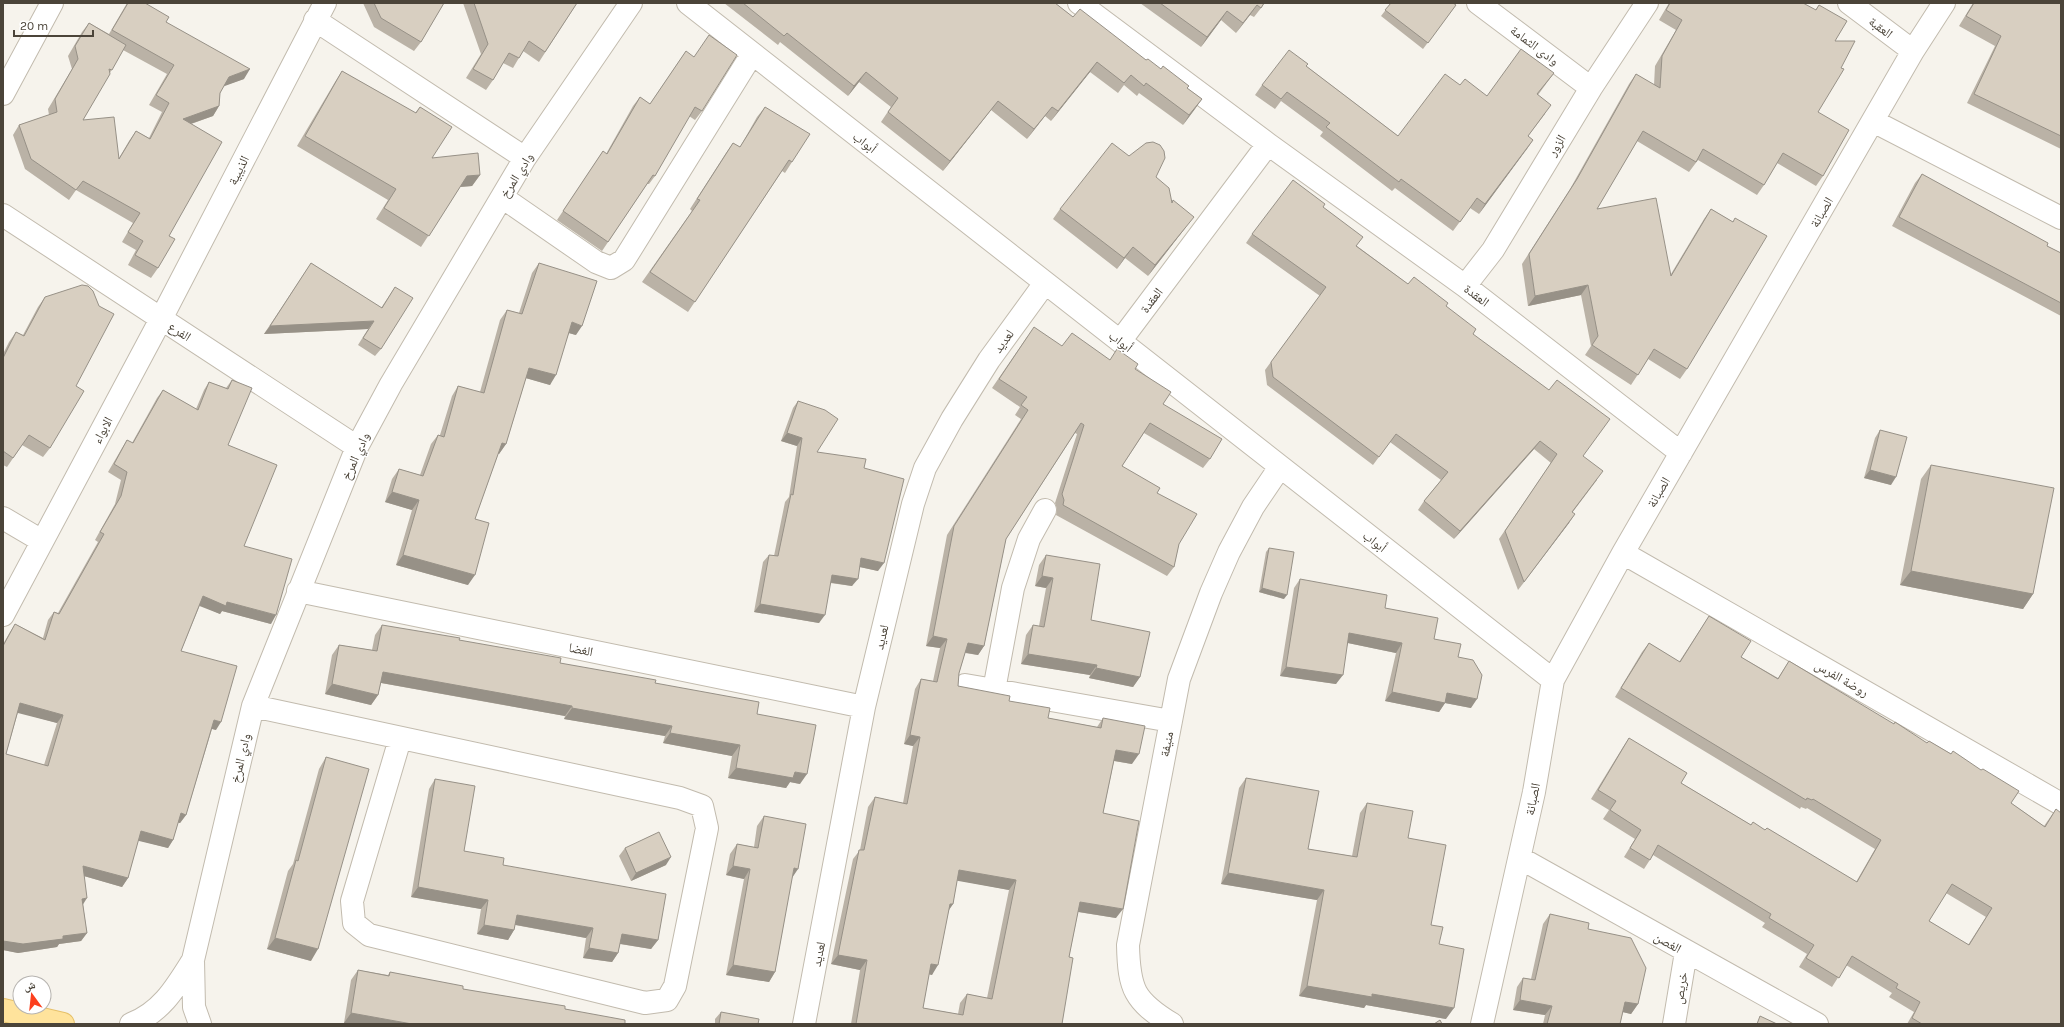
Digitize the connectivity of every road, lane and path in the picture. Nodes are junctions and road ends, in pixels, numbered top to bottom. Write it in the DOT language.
graph roads {
  1 [pos="52,3"];
  2 [pos="631,3"];
  3 [pos="688,3"];
  4 [pos="1079,3"];
  5 [pos="1478,3"];
  6 [pos="1647,3"];
  7 [pos="1849,3"];
  8 [pos="1944,3"];
  9 [pos="320,12"];
  10 [pos="1913,51"];
  11 [pos="752,54"];
  12 [pos="1591,88"];
  13 [pos="3,94"];
  14 [pos="1873,121"];
  15 [pos="1268,144"];
  16 [pos="525,158"];
  17 [pos="502,197"];
  18 [pos="3,215"];
  19 [pos="2061,218"];
  20 [pos="1045,283"];
  21 [pos="1465,286"];
  22 [pos="161,319"];
  23 [pos="1120,340"];
  24 [pos="357,447"];
  25 [pos="1681,453"];
  26 [pos="1280,467"];
  27 [pos="1045,510"];
  28 [pos="3,518"];
  29 [pos="42,541"];
  30 [pos="1623,552"];
  31 [pos="298,591"];
  32 [pos="3,615"];
  33 [pos="1553,680"];
  34 [pos="965,685"];
  35 [pos="994,690"];
  36 [pos="253,706"];
  37 [pos="864,707"];
  38 [pos="1171,721"];
  39 [pos="400,739"];
  40 [pos="2061,804"];
  41 [pos="1520,858"];
  42 [pos="1686,952"];
  43 [pos="193,960"];
  44 [pos="3,1010"];
  45 [pos="63,1024"];
  46 [pos="131,1024"];
  47 [pos="200,1024"];
  48 [pos="804,1024"];
  49 [pos="1172,1024"];
  50 [pos="1482,1024"];
  51 [pos="1674,1024"];
  52 [pos="1817,1024"];
  1 -- 13 [label="street"];
  2 -- 16 [label="street, وادي المرخ"];
  3 -- 11 [label="street, أبواب"];
  4 -- 15 [label="street, العقدة"];
  5 -- 12 [label="street, وادى الثمامة"];
  6 -- 12 [label="street, الزور"];
  7 -- 10 [label="street, العقبة"];
  8 -- 10 [label="street, الصبانة"];
  9 -- 16 [label="street, الذيبية"];
  9 -- 22 [label="street, الذيبية"];
  10 -- 14 [label="street, الصبانة"];
  11 -- 17 [label="street"];
  11 -- 20 [label="street, أبواب"];
  12 -- 21 [label="street, الزور"];
  14 -- 19 [label="street"];
  14 -- 25 [label="street, الصبانة"];
  15 -- 21 [label="street, العقدة"];
  15 -- 23 [label="street, العقدة"];
  16 -- 17 [label="street, وادي المرخ"];
  17 -- 24 [label="street, وادي المرخ"];
  18 -- 22 [label="street, الفرع"];
  20 -- 23 [label="street, أبواب"];
  20 -- 37 [label="street, لعديد"];
  21 -- 25 [label="street, العقدة"];
  22 -- 24 [label="street, الفرع"];
  22 -- 29 [label="street, الابواء"];
  23 -- 26 [label="street, أبواب"];
  24 -- 31 [label="street, وادي المرخ"];
  25 -- 30 [label="street, الصبانة"];
  26 -- 33 [label="street, أبواب"];
  26 -- 38 [label="street, منيفة"];
  27 -- 35 [label="street"];
  28 -- 29 [label="street"];
  29 -- 32 [label="street, الابواء"];
  30 -- 33 [label="street, الصبانة"];
  30 -- 40 [label="street, روضة الفرس"];
  31 -- 36 [label="street, وادي المرخ"];
  31 -- 37 [label="street, الغضا"];
  33 -- 41 [label="street, الصبانة"];
  34 -- 35 [label="street"];
  35 -- 38 [label="street"];
  36 -- 39 [label="street"];
  36 -- 43 [label="street, وادي المرخ"];
  37 -- 48 [label="street, لعديد"];
  38 -- 49 [label="street, منيفة"];
  39 -- 39 [label="street"];
  41 -- 42 [label="street, الغصن"];
  41 -- 50 [label="street, الصبانة"];
  42 -- 51 [label="street, خريص"];
  42 -- 52 [label="street, الغصن"];
  43 -- 46 [label="street, وادي المرخ"];
  43 -- 47 [label="street, وادي المرخ"];
  44 -- 45 [label="main road"];
}
